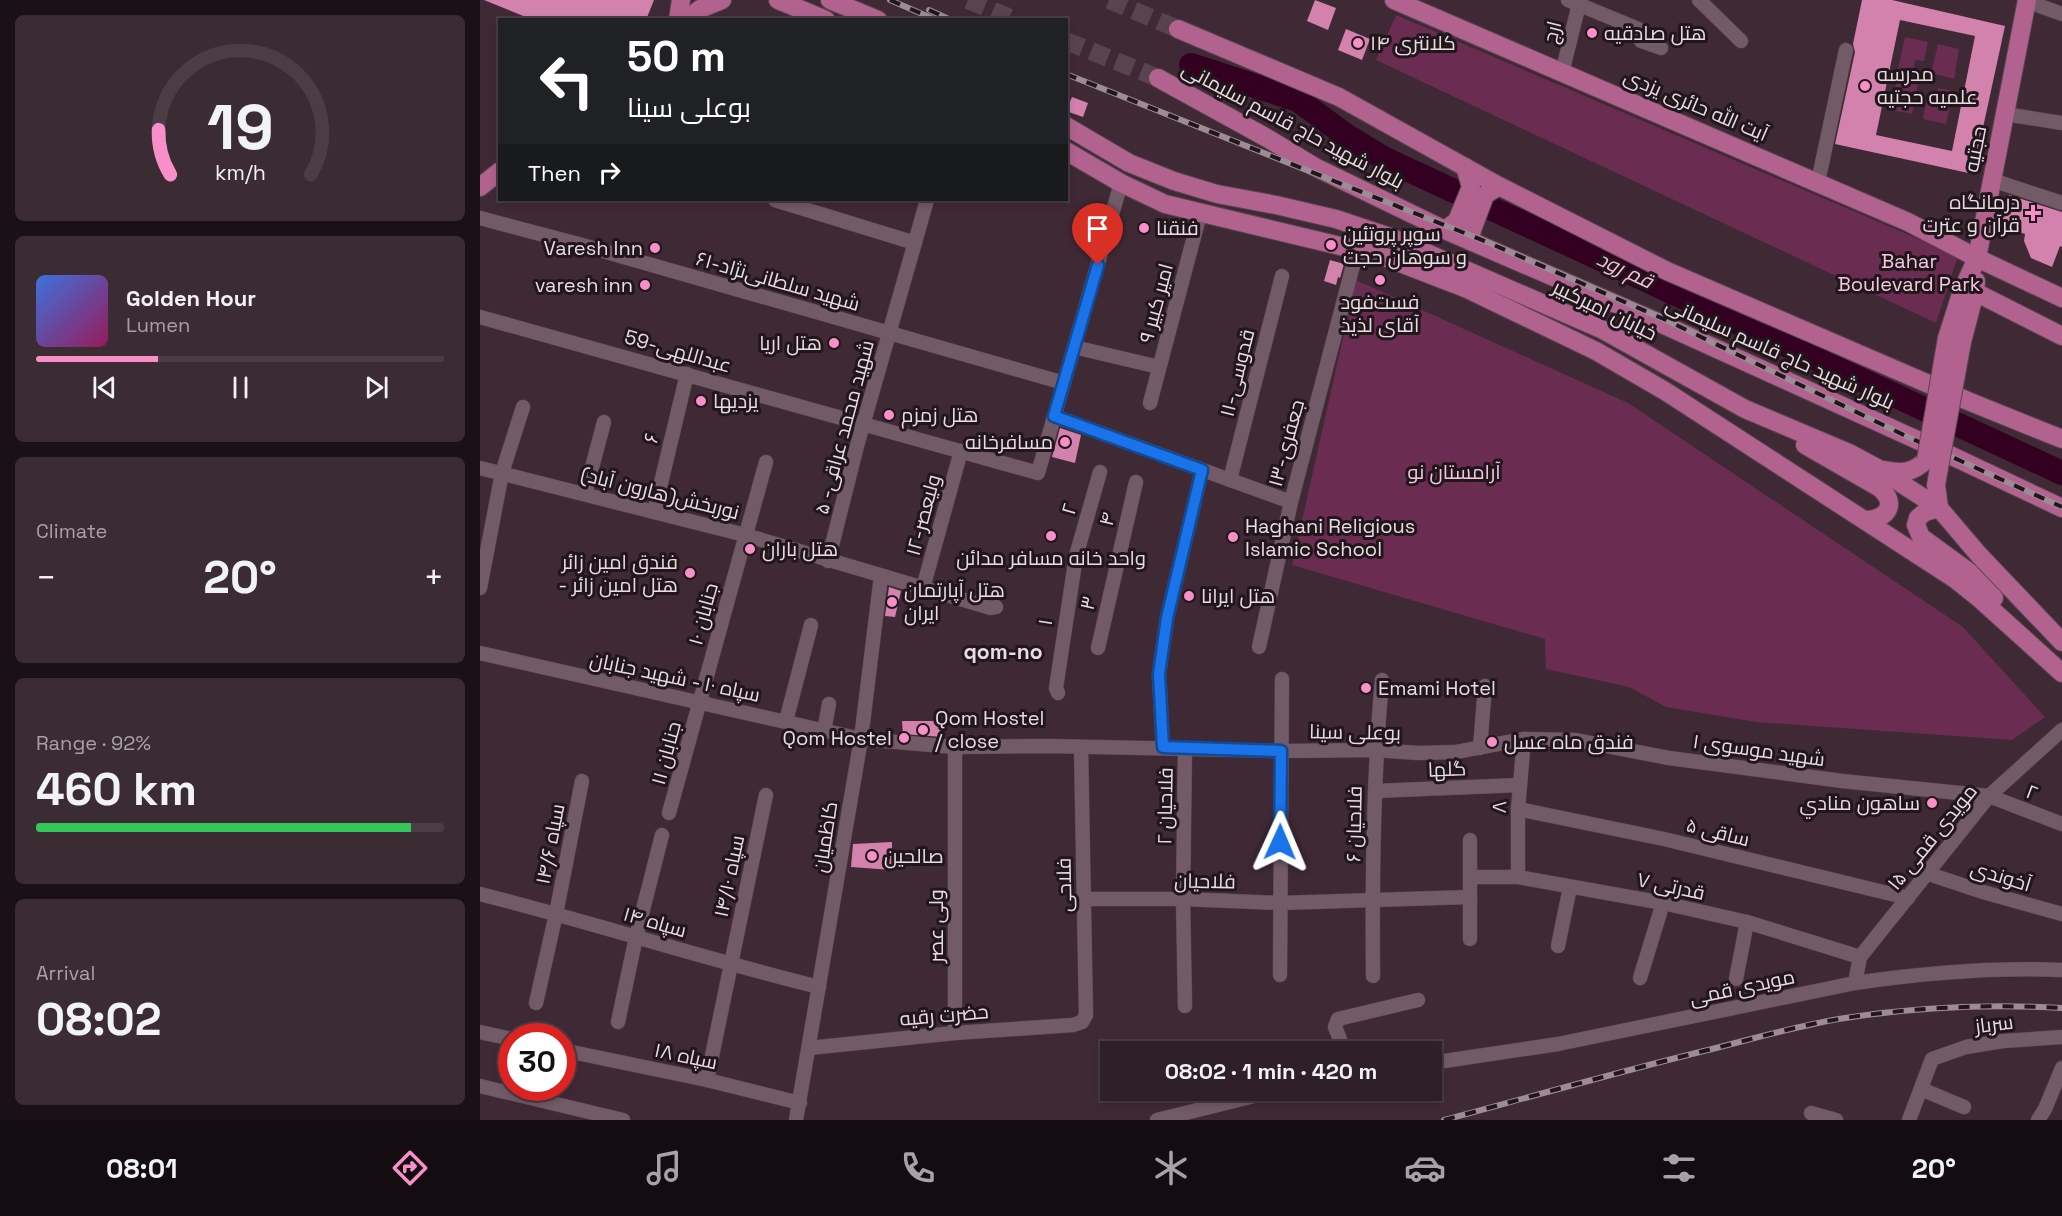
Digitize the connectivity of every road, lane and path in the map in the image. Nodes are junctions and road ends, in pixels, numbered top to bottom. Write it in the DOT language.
graph roads {
  1 [pos="681,0"];
  2 [pos="722,0"];
  3 [pos="778,0"];
  4 [pos="830,0"];
  5 [pos="1394,0"];
  6 [pos="1699,0"];
  7 [pos="2027,1"];
  8 [pos="1576,2"];
  9 [pos="2062,14"];
  10 [pos="678,18"];
  11 [pos="689,18"];
  12 [pos="821,18"];
  13 [pos="873,18"];
  14 [pos="1178,29"];
  15 [pos="1741,41"];
  16 [pos="1661,48"];
  17 [pos="1846,50"];
  18 [pos="1562,73"];
  19 [pos="1158,78"];
  20 [pos="2005,114"];
  21 [pos="2062,123"];
  22 [pos="1068,127"];
  23 [pos="1068,152"];
  24 [pos="1466,166"];
  25 [pos="498,173"];
  26 [pos="1992,180"];
  27 [pos="1818,182"];
  28 [pos="1121,183"];
  29 [pos="480,187"];
  30 [pos="1485,189"];
  31 [pos="778,201"];
  32 [pos="927,201"];
  33 [pos="2062,203"];
  34 [pos="1200,214"];
  35 [pos="480,218"];
  36 [pos="1461,230"];
  37 [pos="915,243"];
  38 [pos="1357,250"];
  39 [pos="1977,258"];
  40 [pos="1282,276"];
  41 [pos="1975,292"];
  42 [pos="2062,297"];
  43 [pos="480,317"];
  44 [pos="891,334"];
  45 [pos="2062,336"];
  46 [pos="1955,340"];
  47 [pos="1074,347"];
  48 [pos="1159,368"];
  49 [pos="687,374"];
  50 [pos="1064,383"];
  51 [pos="1150,403"];
  52 [pos="523,407"];
  53 [pos="1745,410"];
  54 [pos="1054,416"];
  55 [pos="604,422"];
  56 [pos="864,424"];
  57 [pos="2062,439"];
  58 [pos="961,452"];
  59 [pos="766,462"];
  60 [pos="1933,464"];
  61 [pos="480,468"];
  62 [pos="1879,469"];
  63 [pos="1202,470"];
  64 [pos="1100,472"];
  65 [pos="502,473"];
  66 [pos="1230,480"];
  67 [pos="1136,482"];
  68 [pos="585,494"];
  69 [pos="1291,502"];
  70 [pos="1939,508"];
  71 [pos="2062,508"];
  72 [pos="654,512"];
  73 [pos="1865,520"];
  74 [pos="744,535"];
  75 [pos="1076,556"];
  76 [pos="828,561"];
  77 [pos="1117,565"];
  78 [pos="881,576"];
  79 [pos="480,588"];
  80 [pos="923,588"];
  81 [pos="996,607"];
  82 [pos="811,625"];
  83 [pos="2062,642"];
  84 [pos="1259,647"];
  85 [pos="1098,648"];
  86 [pos="2036,648"];
  87 [pos="480,653"];
  88 [pos="2062,673"];
  89 [pos="1282,679"];
  90 [pos="1382,680"];
  91 [pos="1485,686"];
  92 [pos="1058,693"];
  93 [pos="700,703"];
  94 [pos="829,704"];
  95 [pos="786,721"];
  96 [pos="2062,730"];
  97 [pos="824,731"];
  98 [pos="861,739"];
  99 [pos="1524,739"];
  100 [pos="955,747"];
  101 [pos="1081,747"];
  102 [pos="1163,747"];
  103 [pos="1480,748"];
  104 [pos="1185,749"];
  105 [pos="1376,750"];
  106 [pos="1281,751"];
  107 [pos="582,781"];
  108 [pos="1520,785"];
  109 [pos="1375,791"];
  110 [pos="766,795"];
  111 [pos="1989,796"];
  112 [pos="1518,809"];
  113 [pos="669,813"];
  114 [pos="2062,824"];
  115 [pos="662,835"];
  116 [pos="1470,840"];
  117 [pos="1929,874"];
  118 [pos="1470,877"];
  119 [pos="1518,877"];
  120 [pos="1570,887"];
  121 [pos="480,894"];
  122 [pos="1470,897"];
  123 [pos="1908,898"];
  124 [pos="1084,899"];
  125 [pos="1183,899"];
  126 [pos="1372,900"];
  127 [pos="1280,903"];
  128 [pos="1663,903"];
  129 [pos="556,914"];
  130 [pos="2062,914"];
  131 [pos="1747,922"];
  132 [pos="636,937"];
  133 [pos="1470,939"];
  134 [pos="1558,946"];
  135 [pos="1860,957"];
  136 [pos="731,965"];
  137 [pos="2062,970"];
  138 [pos="1280,975"];
  139 [pos="1373,976"];
  140 [pos="1640,978"];
  141 [pos="1736,979"];
  142 [pos="1855,983"];
  143 [pos="819,987"];
  144 [pos="1418,1000"];
  145 [pos="536,1003"];
  146 [pos="1185,1006"];
  147 [pos="618,1022"];
  148 [pos="1082,1022"];
  149 [pos="480,1032"];
  150 [pos="955,1033"];
  151 [pos="498,1036"];
  152 [pos="2062,1037"];
  153 [pos="1341,1041"];
  154 [pos="809,1048"];
  155 [pos="576,1053"];
  156 [pos="1442,1061"];
  157 [pos="2062,1068"];
  158 [pos="707,1080"];
  159 [pos="480,1086"];
  160 [pos="1921,1089"];
  161 [pos="2062,1095"];
  162 [pos="1234,1101"];
  163 [pos="800,1103"];
  164 [pos="1964,1107"];
  165 [pos="1811,1113"];
  166 [pos="2042,1114"];
  167 [pos="623,1120"];
  168 [pos="796,1120"];
  169 [pos="1157,1120"];
  170 [pos="1836,1120"];
  171 [pos="1909,1120"];
  1 -- 10 [label="main road"];
  2 -- 11 [label="main road"];
  3 -- 12 [label="main road"];
  4 -- 13 [label="main road"];
  5 -- 18 [label="main road, آیت الله‌ حائری‌ یزدی"];
  6 -- 15 [label="street"];
  7 -- 9 [label="street"];
  7 -- 20 [label="main road, حجتیه"];
  8 -- 16 [label="street"];
  8 -- 18 [label="street, ارج"];
  14 -- 24 [label="main road, بلوار شهید حاج قاسم سلیمانی"];
  17 -- 27 [label="street"];
  18 -- 27 [label="main road, آیت الله‌ حائری‌ یزدی"];
  19 -- 36 [label="main road, بلوار شهید حاج قاسم سلیمانی"];
  20 -- 21 [label="street"];
  20 -- 26 [label="main road, حجتیه"];
  22 -- 53 [label="main road, خیابان امیرکبیر"];
  23 -- 28 [label="main road"];
  24 -- 30 [label="main road, بلوار شهید حاج قاسم سلیمانی"];
  24 -- 30 [label="main road"];
  25 -- 29 [label="main road"];
  26 -- 33 [label="street"];
  26 -- 39 [label="main road, حجتیه"];
  27 -- 39 [label="main road, آیت الله‌ حائری‌ یزدی"];
  28 -- 34 [label="main road"];
  28 -- 47 [label="street"];
  30 -- 36 [label="main road"];
  30 -- 57 [label="main road, بلوار شهید حاج قاسم سلیمانی"];
  31 -- 37 [label="street"];
  32 -- 37 [label="street, شهید محمد عراقی- ۵"];
  34 -- 38 [label="main road"];
  34 -- 48 [label="street, امیر کبیر ۹"];
  35 -- 44 [label="street, شهید سلطانی‌نژاد-۶۱"];
  36 -- 71 [label="main road, بلوار شهید حاج قاسم سلیمانی"];
  37 -- 44 [label="street, شهید محمد عراقی- ۵"];
  38 -- 69 [label="street, جعفری-۱۳"];
  38 -- 73 [label="main road"];
  39 -- 41 [label="main road"];
  39 -- 42 [label="main road, آیت الله‌ حائری‌ یزدی"];
  39 -- 46 [label="main road, حجتیه"];
  40 -- 66 [label="street, قدوسی-۱۱"];
  41 -- 45 [label="main road"];
  41 -- 46 [label="main road"];
  43 -- 49 [label="street, عبداللهی-59"];
  44 -- 50 [label="street, شهید سلطانی‌نژاد-۶۱"];
  44 -- 56 [label="street, شهید محمد عراقی- ۵"];
  46 -- 60 [label="main road, bridge"];
  47 -- 48 [label="street"];
  47 -- 50 [label="street"];
  48 -- 51 [label="street, امیر کبیر ۹"];
  49 -- 56 [label="street, عبداللهی-59"];
  49 -- 72 [label="street, ۶"];
  50 -- 54 [label="street"];
  52 -- 65 [label="street"];
  53 -- 62 [label="main road, خیابان امیرکبیر"];
  53 -- 73 [label="main road"];
  54 -- 58 [label="street, عبداللهی-59"];
  54 -- 63 [label="street"];
  55 -- 68 [label="street"];
  56 -- 58 [label="street, عبداللهی-59"];
  56 -- 76 [label="street, شهید محمد عراقی- ۵"];
  58 -- 80 [label="street, ولیعصر-۱۲"];
  59 -- 74 [label="street, جنابان ۱۰"];
  60 -- 62 [label="main road"];
  60 -- 70 [label="main road"];
  61 -- 65 [label="street, نوربخش(هارون آباد)"];
  62 -- 70 [label="main road, خیابان امیرکبیر"];
  63 -- 66 [label="street"];
  63 -- 102 [label="street"];
  64 -- 75 [label="street, ۲"];
  65 -- 68 [label="street, نوربخش(هارون آباد)"];
  65 -- 79 [label="street"];
  66 -- 69 [label="street"];
  67 -- 77 [label="street, ۴"];
  68 -- 72 [label="street, نوربخش(هارون آباد)"];
  69 -- 84 [label="street, جعفری-۱۳"];
  70 -- 83 [label="main road, خیابان امیرکبیر"];
  70 -- 86 [label="main road"];
  72 -- 74 [label="street, نوربخش(هارون آباد)"];
  73 -- 86 [label="main road"];
  74 -- 76 [label="street, نوربخش(هارون آباد)"];
  74 -- 93 [label="street, جنابان ۱۰"];
  75 -- 92 [label="street, ۱"];
  76 -- 78 [label="street, نوربخش(هارون آباد)"];
  77 -- 85 [label="street, ۳"];
  78 -- 80 [label="street, نوربخش(هارون آباد)"];
  78 -- 98 [label="street, کاظمیان"];
  80 -- 81 [label="street, نوربخش(هارون آباد)"];
  82 -- 95 [label="street"];
  86 -- 88 [label="main road"];
  87 -- 93 [label="street, سپاه ۱۰ - شهید جنابان"];
  89 -- 106 [label="street"];
  90 -- 105 [label="street, فلاحیان ۶"];
  91 -- 103 [label="street"];
  93 -- 95 [label="street, سپاه ۱۰ - شهید جنابان"];
  93 -- 113 [label="street, جنابان ۱۱"];
  94 -- 97 [label="street"];
  95 -- 97 [label="street, سپاه ۱۰ - شهید جنابان"];
  96 -- 111 [label="street, مویدی قمی ۱۵"];
  97 -- 98 [label="street, سپاه ۱۰ - شهید جنابان"];
  98 -- 100 [label="street, بوعلی سینا"];
  98 -- 143 [label="street, کاظمیان"];
  99 -- 103 [label="street, بوعلی سینا"];
  99 -- 108 [label="street, ۸"];
  99 -- 111 [label="street, شهید موسوی ۱"];
  100 -- 101 [label="street, بوعلی سینا"];
  100 -- 150 [label="street, ولی عصر"];
  101 -- 102 [label="street, بوعلی سینا"];
  101 -- 124 [label="street, فلاحی"];
  102 -- 104 [label="street, بوعلی سینا"];
  103 -- 105 [label="street, بوعلی سینا"];
  104 -- 106 [label="street, بوعلی سینا"];
  104 -- 125 [label="street, فلاحیان ۲"];
  105 -- 106 [label="street, بوعلی سینا"];
  105 -- 109 [label="street, فلاحیان ۶"];
  106 -- 127 [label="street"];
  107 -- 129 [label="street, سپاه ۱۴/۶"];
  108 -- 109 [label="street, گلها"];
  108 -- 112 [label="street, ۸"];
  109 -- 126 [label="street, فلاحیان ۶"];
  110 -- 136 [label="street, سپاه ۱۴/۱۰"];
  111 -- 114 [label="street, ۲"];
  111 -- 117 [label="street, مویدی قمی ۱۵"];
  112 -- 119 [label="street, ۸"];
  112 -- 123 [label="street, ساقی ۵"];
  115 -- 132 [label="street"];
  116 -- 118 [label="street"];
  117 -- 123 [label="street, مویدی قمی ۱۵"];
  117 -- 130 [label="street, آخوندی"];
  118 -- 119 [label="street, قدرتی ۷"];
  118 -- 122 [label="street"];
  119 -- 120 [label="street, قدرتی ۷"];
  120 -- 128 [label="street, قدرتی ۷"];
  120 -- 134 [label="street"];
  121 -- 129 [label="street, سپاه ۱۴"];
  122 -- 126 [label="street, فلاحیان"];
  122 -- 133 [label="street"];
  123 -- 135 [label="street, مویدی قمی ۱۵"];
  124 -- 125 [label="street, فلاحیان"];
  124 -- 148 [label="street, فلاحی"];
  125 -- 127 [label="street, فلاحیان"];
  125 -- 146 [label="street"];
  126 -- 127 [label="street, فلاحیان"];
  126 -- 139 [label="street, فلاحیان ۶"];
  127 -- 138 [label="street"];
  128 -- 131 [label="street, قدرتی ۷"];
  128 -- 140 [label="street"];
  129 -- 132 [label="street, سپاه ۱۴"];
  129 -- 145 [label="street, سپاه ۱۴/۶"];
  131 -- 135 [label="street, قدرتی ۷"];
  131 -- 141 [label="street"];
  132 -- 136 [label="street, سپاه ۱۴"];
  132 -- 147 [label="street"];
  135 -- 142 [label="street, مویدی قمی ۱۵"];
  136 -- 143 [label="street, سپاه ۱۴"];
  136 -- 158 [label="street, سپاه ۱۴/۱۰"];
  137 -- 142 [label="street, مویدی قمی"];
  142 -- 156 [label="street, مویدی قمی"];
  143 -- 154 [label="street, کاظمیان"];
  144 -- 153 [label="street"];
  148 -- 150 [label="street, حضرت رقیه"];
  149 -- 151 [label="street"];
  150 -- 154 [label="street, حضرت رقیه"];
  152 -- 160 [label="street, سرباز"];
  154 -- 163 [label="street, کاظمیان"];
  155 -- 158 [label="street, سپاه ۱۸"];
  157 -- 166 [label="street"];
  158 -- 163 [label="street, سپاه ۱۸"];
  159 -- 167 [label="street"];
  160 -- 164 [label="street"];
  160 -- 171 [label="street"];
  161 -- 166 [label="street"];
  162 -- 169 [label="street"];
  163 -- 168 [label="street, کاظمیان"];
  165 -- 170 [label="street"];
}
